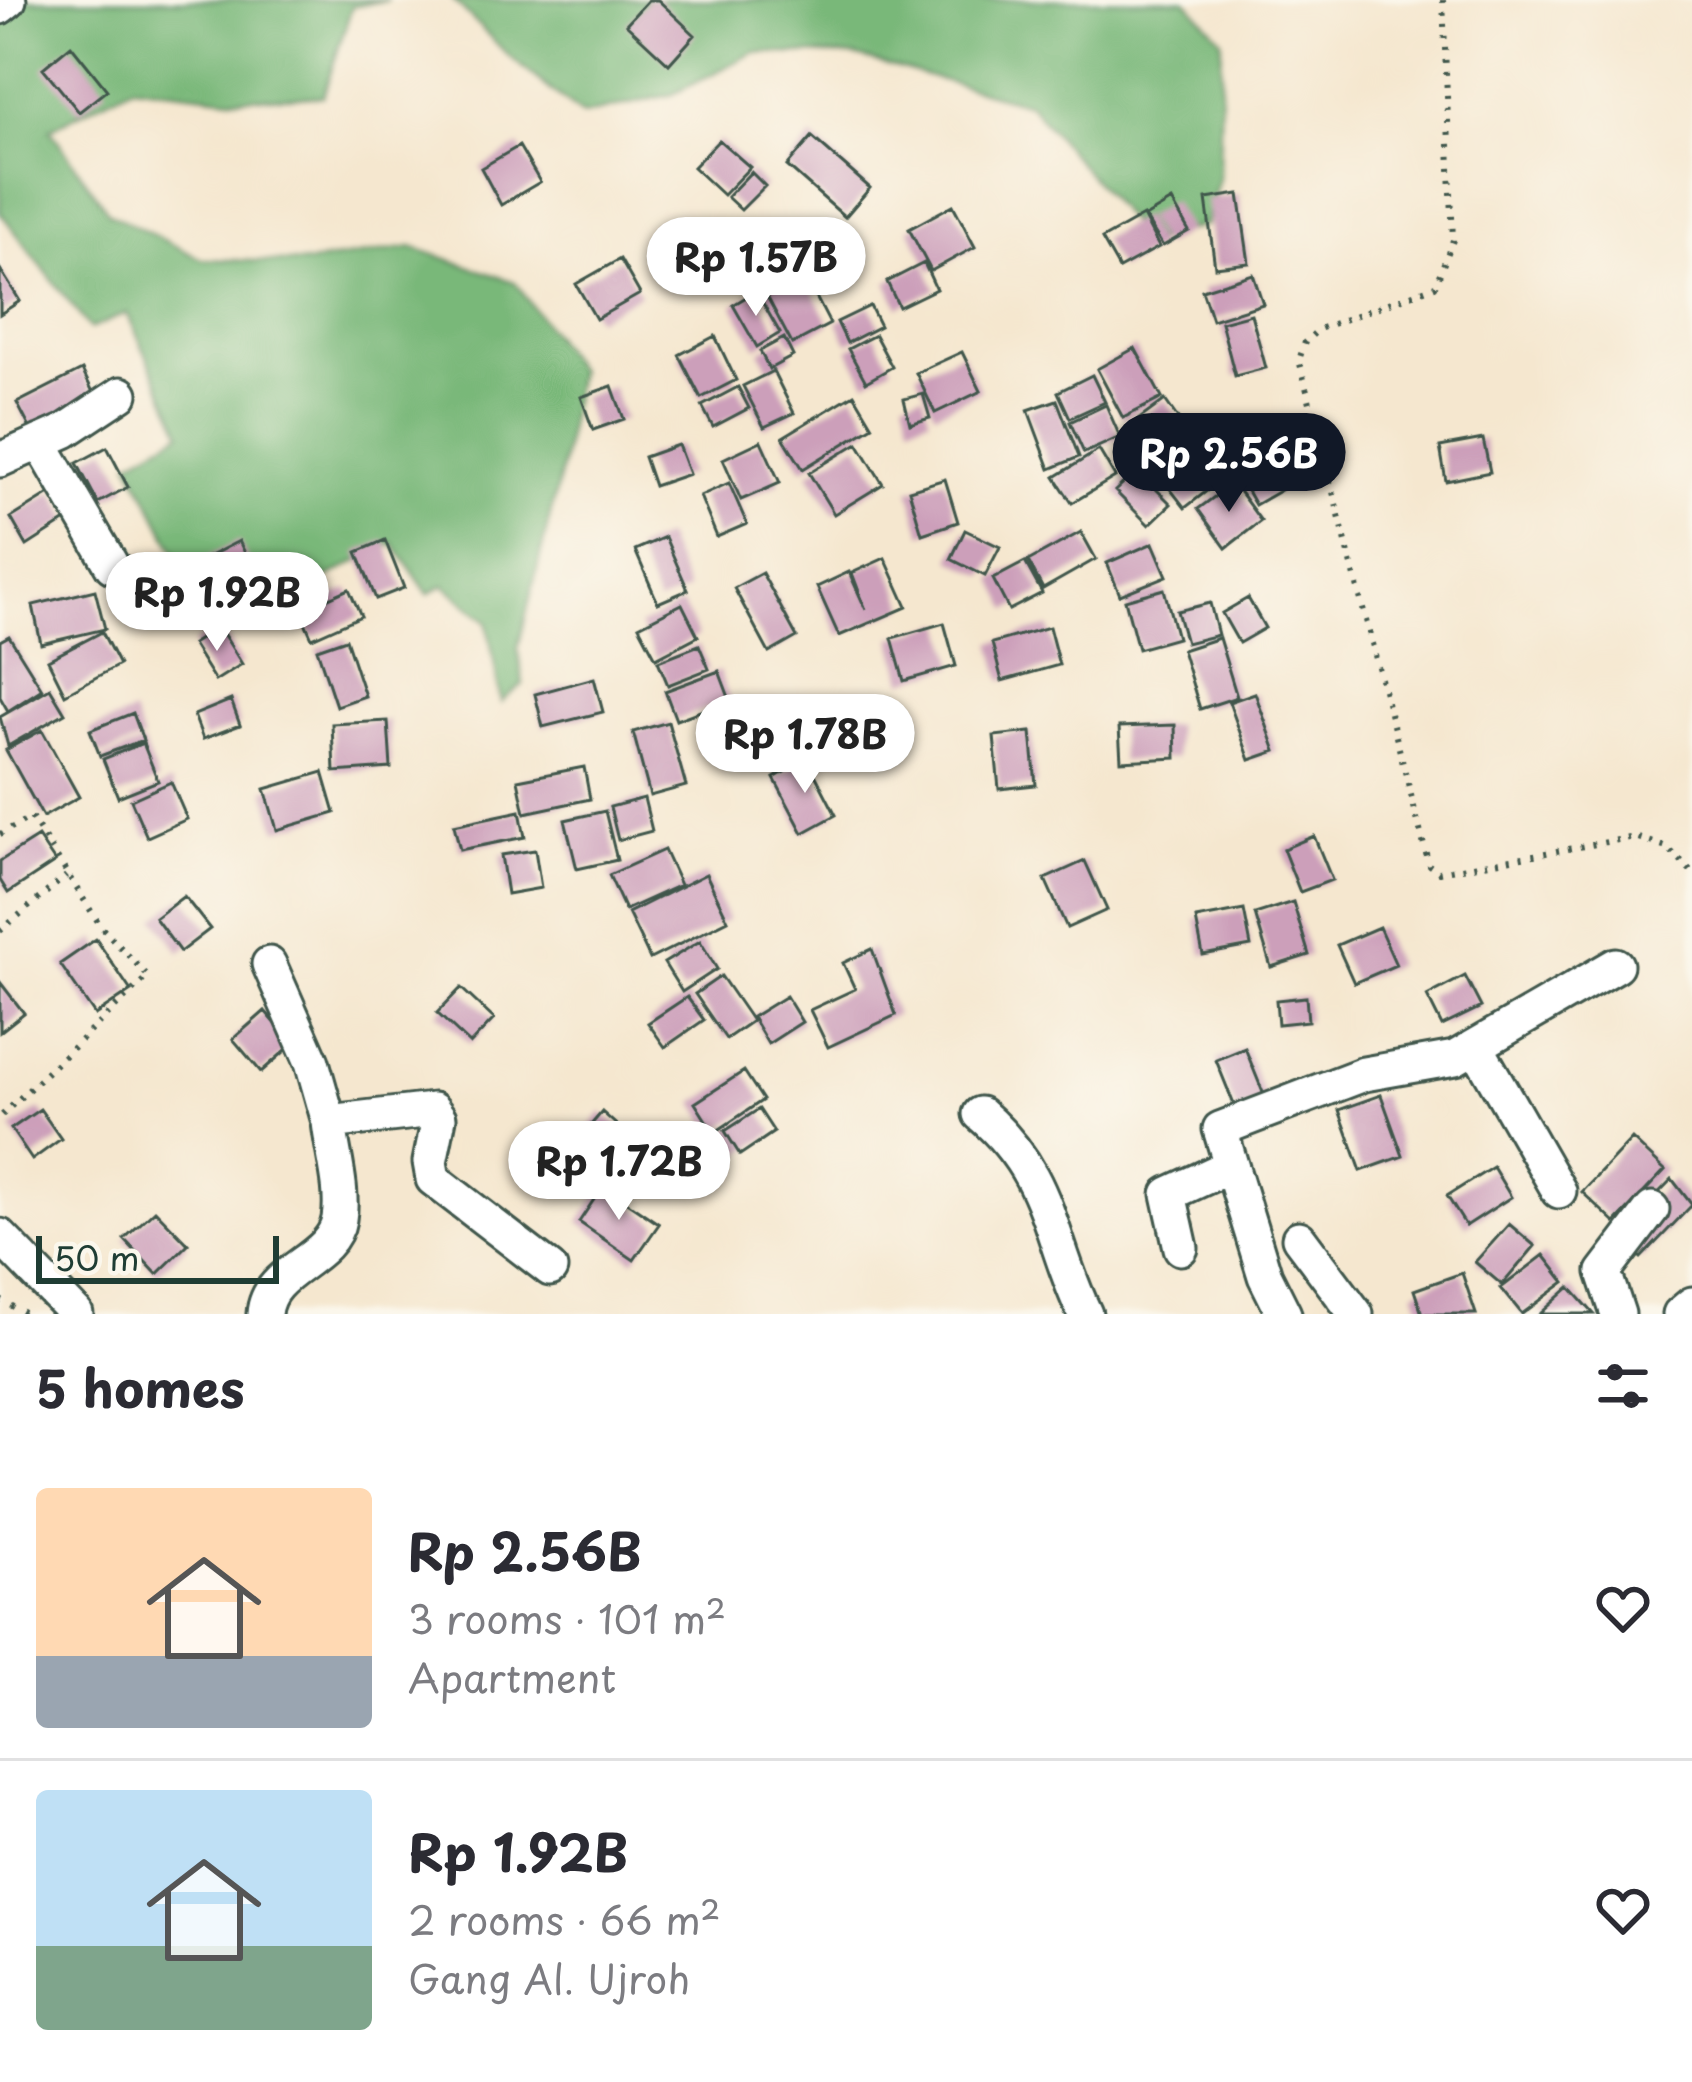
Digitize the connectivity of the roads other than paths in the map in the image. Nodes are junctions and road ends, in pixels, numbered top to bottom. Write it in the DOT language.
graph roads {
  1 [pos="9,0"];
  2 [pos="0,8"];
  3 [pos="121,394"];
  4 [pos="40,442"];
  5 [pos="1,456"];
  6 [pos="112,566"];
  7 [pos="269,964"];
  8 [pos="1616,965"];
  9 [pos="1477,1048"];
  10 [pos="980,1114"];
  11 [pos="329,1122"];
  12 [pos="1230,1166"];
  13 [pos="1559,1190"];
  14 [pos="1652,1209"];
  15 [pos="0,1236"];
  16 [pos="1299,1238"];
  17 [pos="1181,1248"];
  18 [pos="550,1268"];
  19 [pos="1692,1304"];
  20 [pos="76,1314"];
  21 [pos="264,1314"];
  22 [pos="1085,1314"];
  23 [pos="1284,1314"];
  24 [pos="1356,1314"];
  25 [pos="1618,1314"];
  26 [pos="1680,1314"];
  1 -- 2 [label="street"];
  3 -- 4 [label="street"];
  4 -- 5 [label="street"];
  4 -- 6 [label="street"];
  7 -- 11 [label="street"];
  8 -- 9 [label="street"];
  9 -- 12 [label="street"];
  9 -- 13 [label="street"];
  10 -- 22 [label="street"];
  11 -- 18 [label="street"];
  11 -- 21 [label="street"];
  12 -- 17 [label="street"];
  12 -- 23 [label="street"];
  14 -- 25 [label="street"];
  15 -- 20 [label="street"];
  16 -- 24 [label="street"];
  19 -- 26 [label="street"];
}
